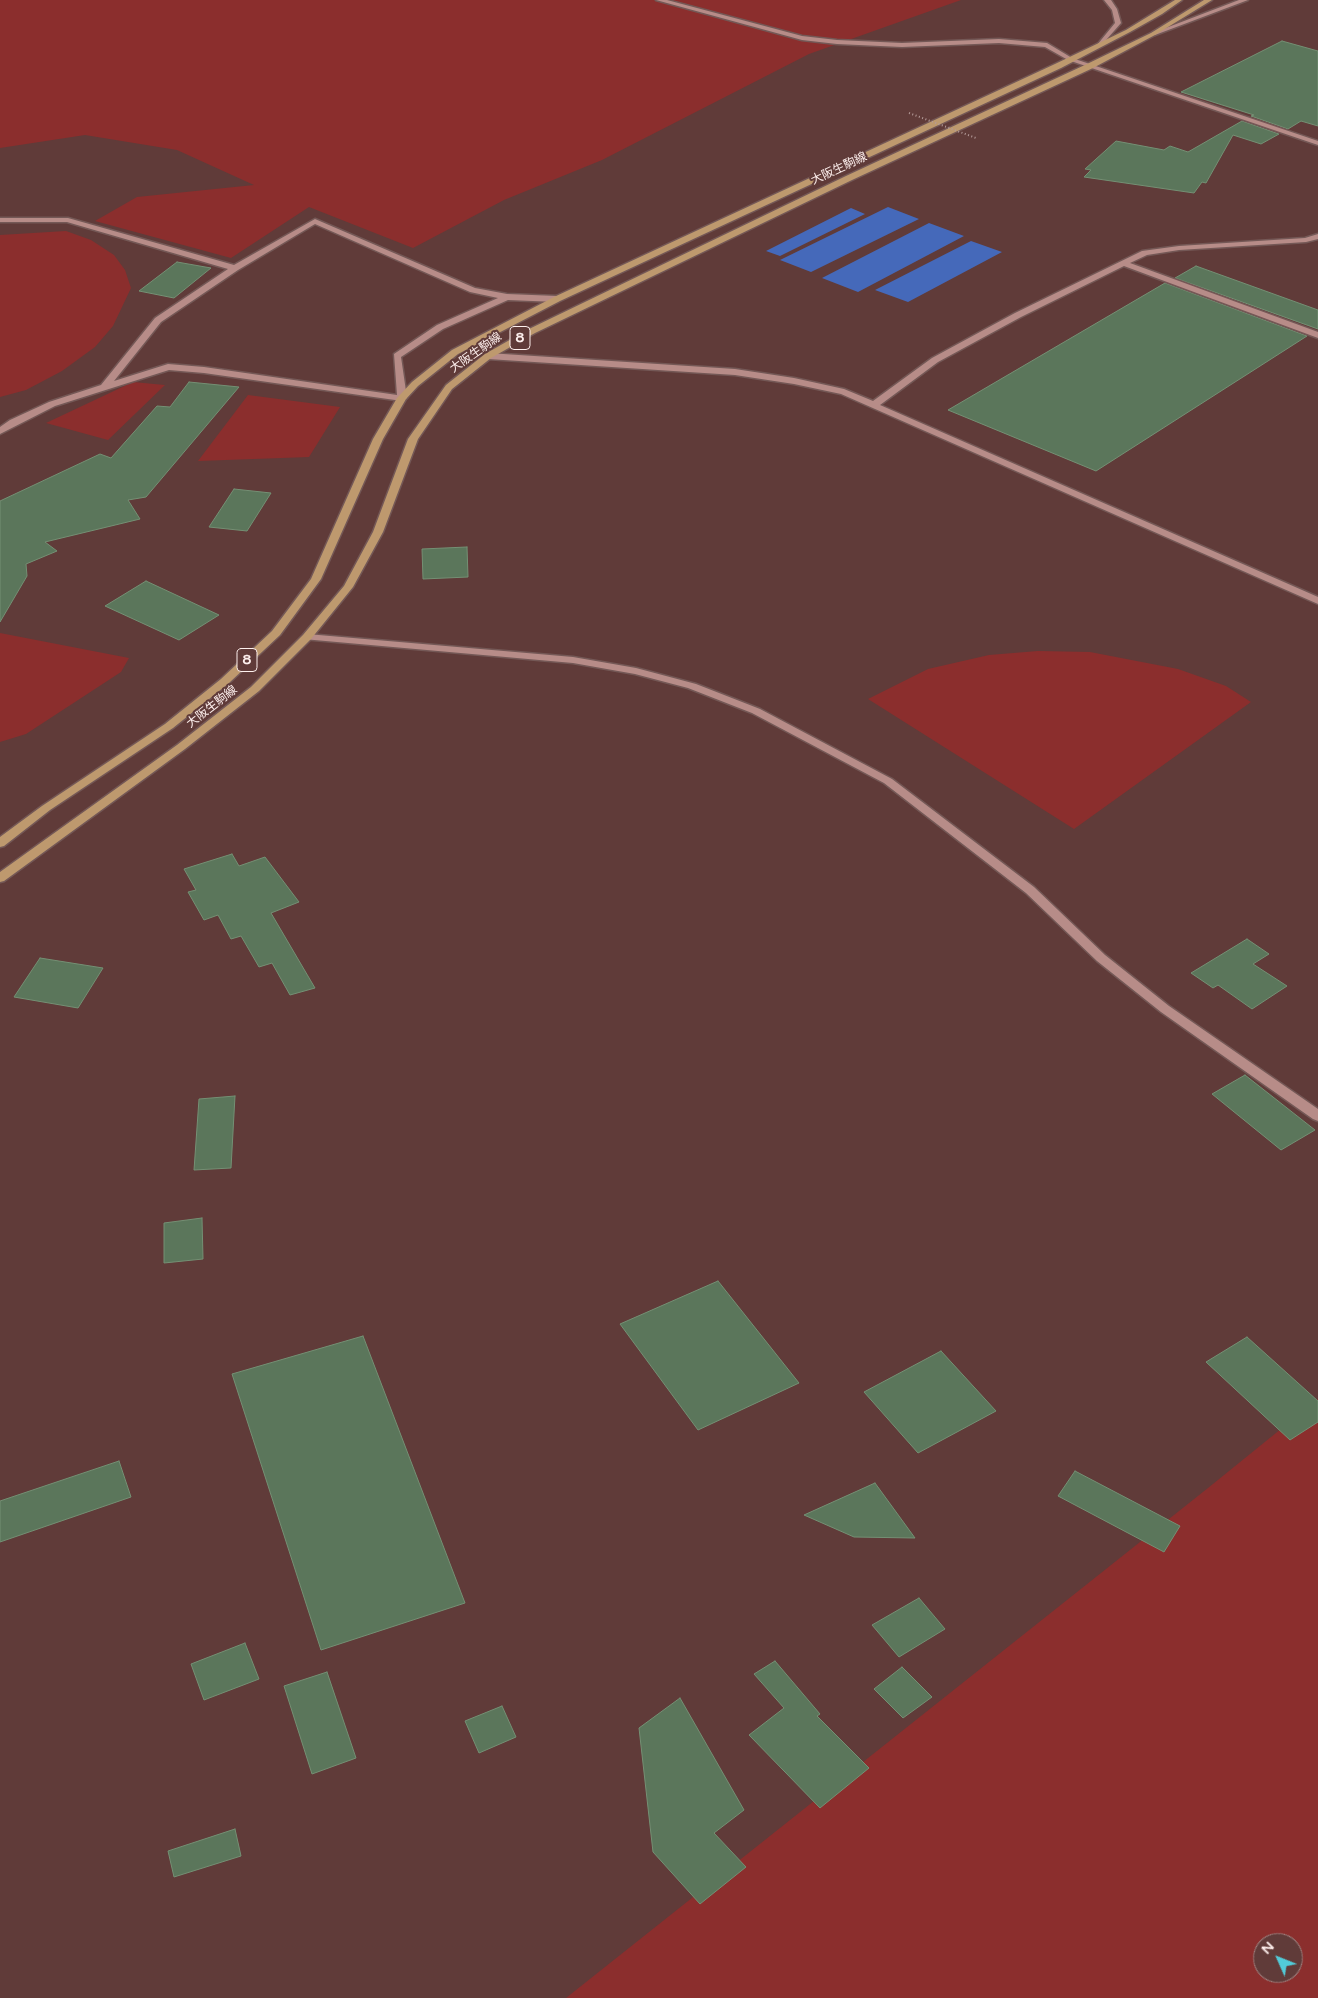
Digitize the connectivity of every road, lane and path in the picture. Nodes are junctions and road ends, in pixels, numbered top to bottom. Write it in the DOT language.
graph roads {
  1 [pos="659,0"];
  2 [pos="1107,0"];
  3 [pos="1179,0"];
  4 [pos="1209,0"];
  5 [pos="1245,0"];
  6 [pos="1153,34"];
  7 [pos="1100,45"];
  8 [pos="1070,59"];
  9 [pos="1090,66"];
  10 [pos="909,113"];
  11 [pos="976,138"];
  12 [pos="1318,143"];
  13 [pos="0,220"];
  14 [pos="1318,236"];
  15 [pos="1122,263"];
  16 [pos="236,268"];
  17 [pos="507,297"];
  18 [pos="557,299"];
  19 [pos="1318,335"];
  20 [pos="488,356"];
  21 [pos="104,388"];
  22 [pos="402,398"];
  23 [pos="875,404"];
  24 [pos="0,432"];
  25 [pos="1318,600"];
  26 [pos="307,637"];
  27 [pos="0,843"];
  28 [pos="0,878"];
  29 [pos="1318,1116"];
  1 -- 8 [label="street"];
  2 -- 7 [label="street"];
  3 -- 7 [label="main road, 大阪生駒線 / 8"];
  4 -- 6 [label="main road, 大阪生駒線 / 8"];
  5 -- 6 [label="street"];
  6 -- 9 [label="main road, 大阪生駒線 / 8"];
  7 -- 8 [label="main road, 大阪生駒線 / 8"];
  8 -- 9 [label="street"];
  8 -- 18 [label="main road, 大阪生駒線 / 8"];
  9 -- 12 [label="street"];
  9 -- 20 [label="main road, 大阪生駒線 / 8"];
  10 -- 11 [label="path, bridge"];
  13 -- 16 [label="street"];
  14 -- 15 [label="street"];
  15 -- 19 [label="street"];
  15 -- 23 [label="street"];
  16 -- 17 [label="street"];
  16 -- 21 [label="street"];
  17 -- 18 [label="street"];
  17 -- 22 [label="street"];
  18 -- 22 [label="main road, 大阪生駒線 / 8"];
  20 -- 23 [label="street"];
  20 -- 26 [label="main road, 大阪生駒線 / 8"];
  21 -- 22 [label="street"];
  21 -- 24 [label="street"];
  22 -- 27 [label="main road, 大阪生駒線 / 8"];
  23 -- 25 [label="street"];
  26 -- 28 [label="main road, 大阪生駒線 / 8"];
  26 -- 29 [label="street"];
}
